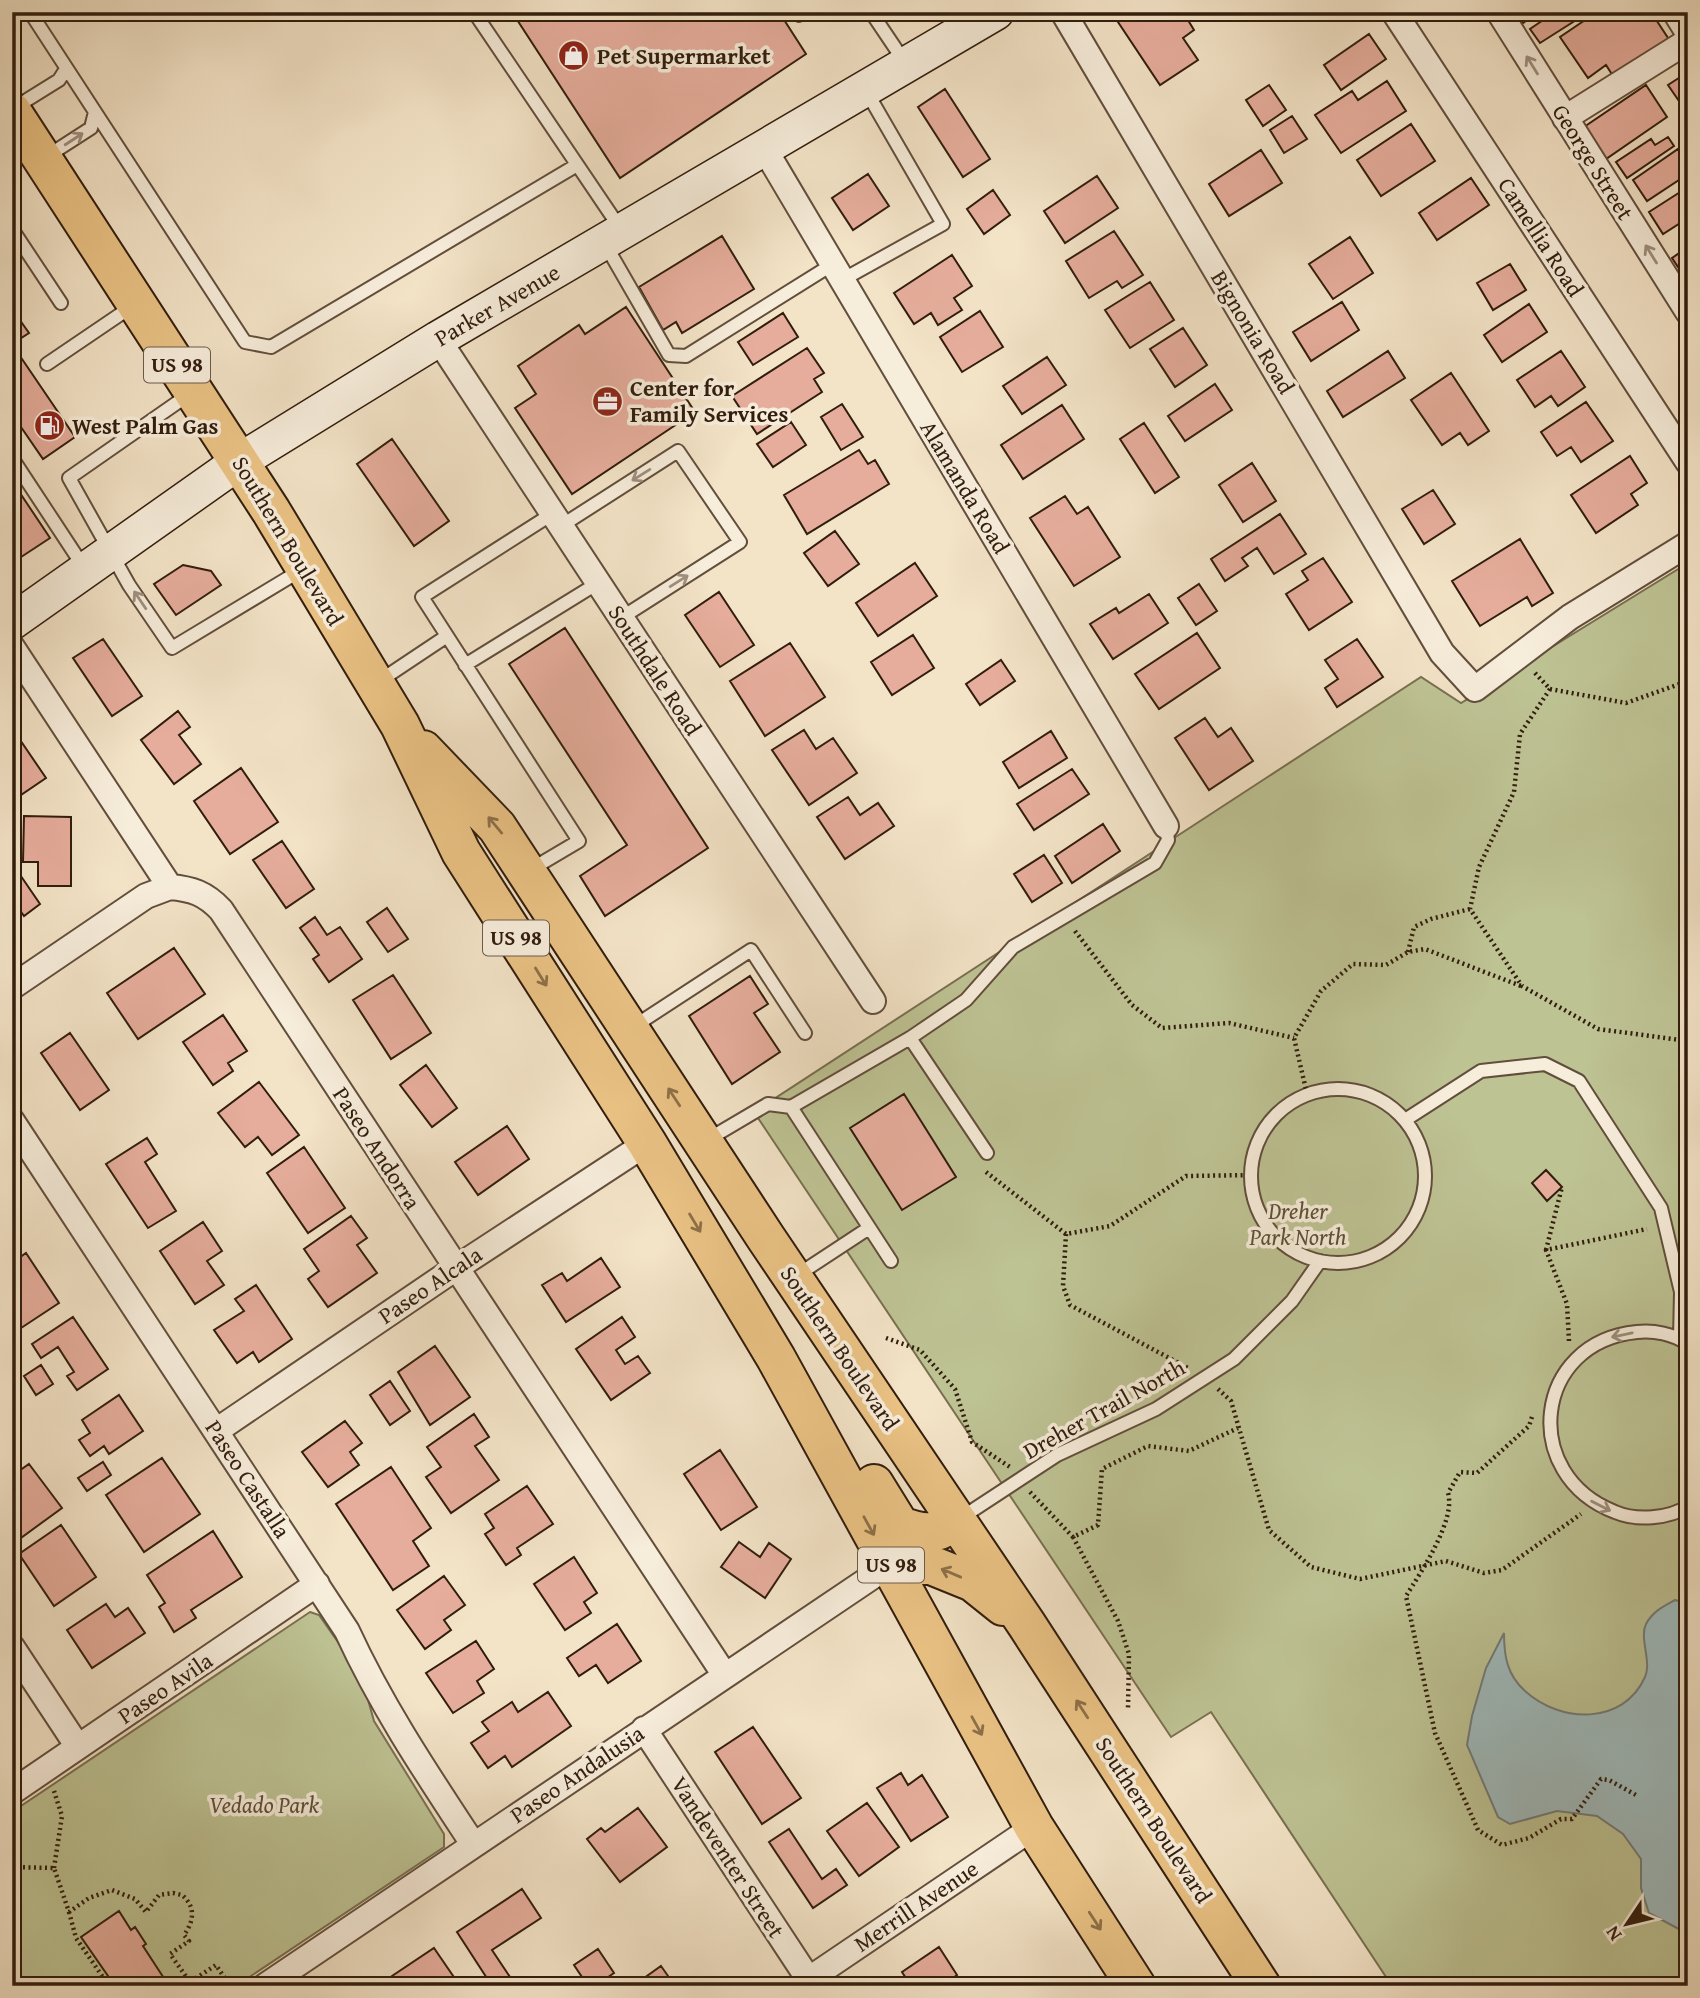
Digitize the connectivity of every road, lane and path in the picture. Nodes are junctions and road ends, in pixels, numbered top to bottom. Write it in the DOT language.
graph roads {
  1 [pos="30,12"];
  2 [pos="474,12"];
  3 [pos="871,12"];
  4 [pos="996,12"];
  5 [pos="1063,12"];
  6 [pos="1394,12"];
  7 [pos="1499,12"];
  8 [pos="1675,12"];
  9 [pos="951,23"];
  10 [pos="1688,33"];
  11 [pos="1688,41"];
  12 [pos="907,65"];
  13 [pos="66,69"];
  14 [pos="865,89"];
  15 [pos="95,112"];
  16 [pos="13,116"];
  17 [pos="1565,118"];
  18 [pos="764,148"];
  19 [pos="43,159"];
  20 [pos="577,164"];
  21 [pos="12,229"];
  22 [pos="613,237"];
  23 [pos="837,272"];
  24 [pos="61,303"];
  25 [pos="137,303"];
  26 [pos="1688,312"];
  27 [pos="438,339"];
  28 [pos="47,364"];
  29 [pos="194,391"];
  30 [pos="12,458"];
  31 [pos="240,461"];
  32 [pos="1688,462"];
  33 [pos="556,520"];
  34 [pos="1688,544"];
  35 [pos="98,561"];
  36 [pos="305,568"];
  37 [pos="598,583"];
  38 [pos="621,618"];
  39 [pos="12,622"];
  40 [pos="447,636"];
  41 [pos="12,648"];
  42 [pos="1517,656"];
  43 [pos="466,665"];
  44 [pos="1688,681"];
  45 [pos="375,685"];
  46 [pos="1550,689"];
  47 [pos="400,726"];
  48 [pos="1166,826"];
  49 [pos="527,872"];
  50 [pos="170,887"];
  51 [pos="1471,909"];
  52 [pos="1064,917"];
  53 [pos="1408,952"];
  54 [pos="1522,986"];
  55 [pos="12,987"];
  56 [pos="873,1001"];
  57 [pos="630,1029"];
  58 [pos="805,1033"];
  59 [pos="910,1038"];
  60 [pos="1294,1038"];
  61 [pos="1688,1041"];
  62 [pos="1307,1094"];
  63 [pos="791,1107"];
  64 [pos="1405,1120"];
  65 [pos="12,1121"];
  66 [pos="704,1142"];
  67 [pos="647,1143"];
  68 [pos="987,1153"];
  69 [pos="1251,1175"];
  70 [pos="1562,1187"];
  71 [pos="1665,1226"];
  72 [pos="869,1228"];
  73 [pos="1066,1234"];
  74 [pos="766,1238"];
  75 [pos="1546,1250"];
  76 [pos="891,1261"];
  77 [pos="1320,1261"];
  78 [pos="456,1268"];
  79 [pos="793,1278"];
  80 [pos="1684,1341"];
  81 [pos="1562,1351"];
  82 [pos="1205,1378"];
  83 [pos="1533,1415"];
  84 [pos="216,1431"];
  85 [pos="821,1437"];
  86 [pos="1596,1505"];
  87 [pos="1688,1506"];
  88 [pos="955,1522"];
  89 [pos="1073,1537"];
  90 [pos="1427,1563"];
  91 [pos="891,1564"];
  92 [pos="317,1584"];
  93 [pos="1027,1625"];
  94 [pos="12,1647"];
  95 [pos="724,1674"];
  96 [pos="1128,1707"];
  97 [pos="644,1729"];
  98 [pos="78,1747"];
  99 [pos="53,1789"];
  100 [pos="12,1792"];
  101 [pos="1636,1795"];
  102 [pos="1034,1826"];
  103 [pos="473,1844"];
  104 [pos="12,1867"];
  105 [pos="54,1868"];
  106 [pos="69,1912"];
  107 [pos="191,1984"];
  108 [pos="807,1984"];
  109 [pos="109,1986"];
  110 [pos="217,1986"];
  111 [pos="265,1986"];
  112 [pos="1136,1986"];
  113 [pos="1261,1986"];
  1 -- 13 [label="lane"];
  2 -- 20 [label="lane"];
  3 -- 12 [label="lane"];
  4 -- 9 [label="street, Parker Avenue"];
  5 -- 42 [label="street, Bignonia Road"];
  6 -- 32 [label="street, Camellia Road"];
  17 -- 7 [label="street, George Street, one-way"];
  8 -- 10 [label="street"];
  9 -- 12 [label="street, Parker Avenue"];
  11 -- 17 [label="street"];
  12 -- 14 [label="street, Parker Avenue"];
  13 -- 15 [label="lane"];
  13 -- 16 [label="lane"];
  14 -- 18 [label="street, Parker Avenue"];
  14 -- 23 [label="lane"];
  19 -- 15 [label="lane, one-way"];
  15 -- 20 [label="lane"];
  16 -- 19 [label="main road, Southern Boulevard / US 98"];
  26 -- 17 [label="street, George Street, one-way"];
  18 -- 22 [label="street, Parker Avenue"];
  18 -- 23 [label="street, Alamanda Road"];
  19 -- 25 [label="main road, Southern Boulevard / US 98"];
  20 -- 22 [label="lane"];
  21 -- 24 [label="lane"];
  22 -- 23 [label="lane"];
  22 -- 27 [label="street, Parker Avenue"];
  23 -- 48 [label="street, Alamanda Road"];
  25 -- 28 [label="lane"];
  25 -- 29 [label="main road, Southern Boulevard / US 98"];
  27 -- 31 [label="street, Parker Avenue"];
  27 -- 33 [label="street, Southdale Road"];
  29 -- 31 [label="main road, Southern Boulevard / US 98"];
  29 -- 35 [label="lane"];
  30 -- 35 [label="lane"];
  31 -- 35 [label="street, Parker Avenue"];
  31 -- 36 [label="main road, Southern Boulevard / US 98"];
  33 -- 37 [label="street, Southdale Road"];
  38 -- 33 [label="lane, one-way"];
  33 -- 40 [label="lane"];
  34 -- 42 [label="street"];
  36 -- 35 [label="lane, one-way"];
  35 -- 39 [label="street, Parker Avenue"];
  36 -- 45 [label="main road, Southern Boulevard / US 98"];
  37 -- 38 [label="street, Southdale Road"];
  37 -- 43 [label="lane"];
  38 -- 56 [label="street, Southdale Road"];
  40 -- 43 [label="lane"];
  40 -- 45 [label="lane"];
  41 -- 50 [label="street"];
  42 -- 46 [label="path"];
  43 -- 49 [label="lane"];
  44 -- 46 [label="path"];
  45 -- 47 [label="main road, Southern Boulevard / US 98"];
  46 -- 51 [label="path"];
  49 -- 47 [label="main road, Southern Boulevard / US 98, one-way"];
  47 -- 67 [label="main road, Southern Boulevard / US 98, one-way"];
  48 -- 52 [label="lane"];
  49 -- 57 [label="main road, Southern Boulevard / US 98"];
  50 -- 55 [label="street"];
  50 -- 78 [label="street, Paseo Andorra"];
  51 -- 53 [label="path"];
  51 -- 54 [label="path"];
  52 -- 59 [label="lane"];
  52 -- 60 [label="path"];
  53 -- 54 [label="path"];
  53 -- 60 [label="path"];
  54 -- 61 [label="path"];
  57 -- 58 [label="lane"];
  66 -- 57 [label="main road, Southern Boulevard / US 98, one-way"];
  59 -- 63 [label="lane"];
  59 -- 68 [label="lane"];
  60 -- 62 [label="path"];
  62 -- 64 [label="lane"];
  62 -- 69 [label="lane"];
  63 -- 66 [label="lane"];
  63 -- 72 [label="lane"];
  64 -- 71 [label="lane"];
  64 -- 77 [label="lane"];
  65 -- 84 [label="street, Paseo Castalla"];
  66 -- 74 [label="main road, Southern Boulevard / US 98"];
  67 -- 74 [label="main road"];
  67 -- 78 [label="street, Paseo Alcala"];
  67 -- 85 [label="main road, Southern Boulevard / US 98, one-way"];
  68 -- 73 [label="path"];
  69 -- 73 [label="path"];
  69 -- 77 [label="lane"];
  70 -- 75 [label="path"];
  71 -- 75 [label="path"];
  71 -- 80 [label="lane"];
  72 -- 76 [label="lane"];
  72 -- 79 [label="lane"];
  73 -- 82 [label="path"];
  74 -- 79 [label="main road, Southern Boulevard / US 98"];
  75 -- 81 [label="path"];
  77 -- 82 [label="lane, Dreher Trail North"];
  78 -- 84 [label="street, Paseo Alcala"];
  78 -- 95 [label="street, Paseo Andorra"];
  79 -- 88 [label="main road, Southern Boulevard / US 98"];
  80 -- 86 [label="lane, one-way"];
  82 -- 88 [label="lane, Dreher Trail North"];
  82 -- 90 [label="path"];
  83 -- 90 [label="path"];
  84 -- 92 [label="street, Paseo Castalla"];
  85 -- 88 [label="main road"];
  85 -- 91 [label="main road, Southern Boulevard / US 98, one-way"];
  86 -- 87 [label="lane, one-way"];
  86 -- 90 [label="path"];
  88 -- 93 [label="main road, Southern Boulevard / US 98"];
  89 -- 96 [label="path"];
  90 -- 101 [label="path"];
  93 -- 91 [label="main road, one-way"];
  91 -- 95 [label="street, Paseo Andalusia"];
  91 -- 102 [label="main road, Southern Boulevard / US 98, one-way"];
  92 -- 98 [label="street, Paseo Avila"];
  92 -- 103 [label="street, Paseo Castalla"];
  113 -- 93 [label="main road, Southern Boulevard / US 98, one-way"];
  94 -- 98 [label="street"];
  95 -- 97 [label="street, Paseo Andalusia"];
  97 -- 103 [label="street, Paseo Andalusia"];
  97 -- 108 [label="street, Vandeventer Street"];
  98 -- 100 [label="street, Paseo Avila"];
  99 -- 105 [label="path"];
  102 -- 108 [label="street, Merrill Avenue"];
  102 -- 112 [label="main road, Southern Boulevard / US 98, one-way"];
  103 -- 111 [label="street, Paseo Andalusia"];
  104 -- 105 [label="path"];
  105 -- 106 [label="path"];
  106 -- 107 [label="path"];
  106 -- 109 [label="path"];
  107 -- 110 [label="path"];
}
